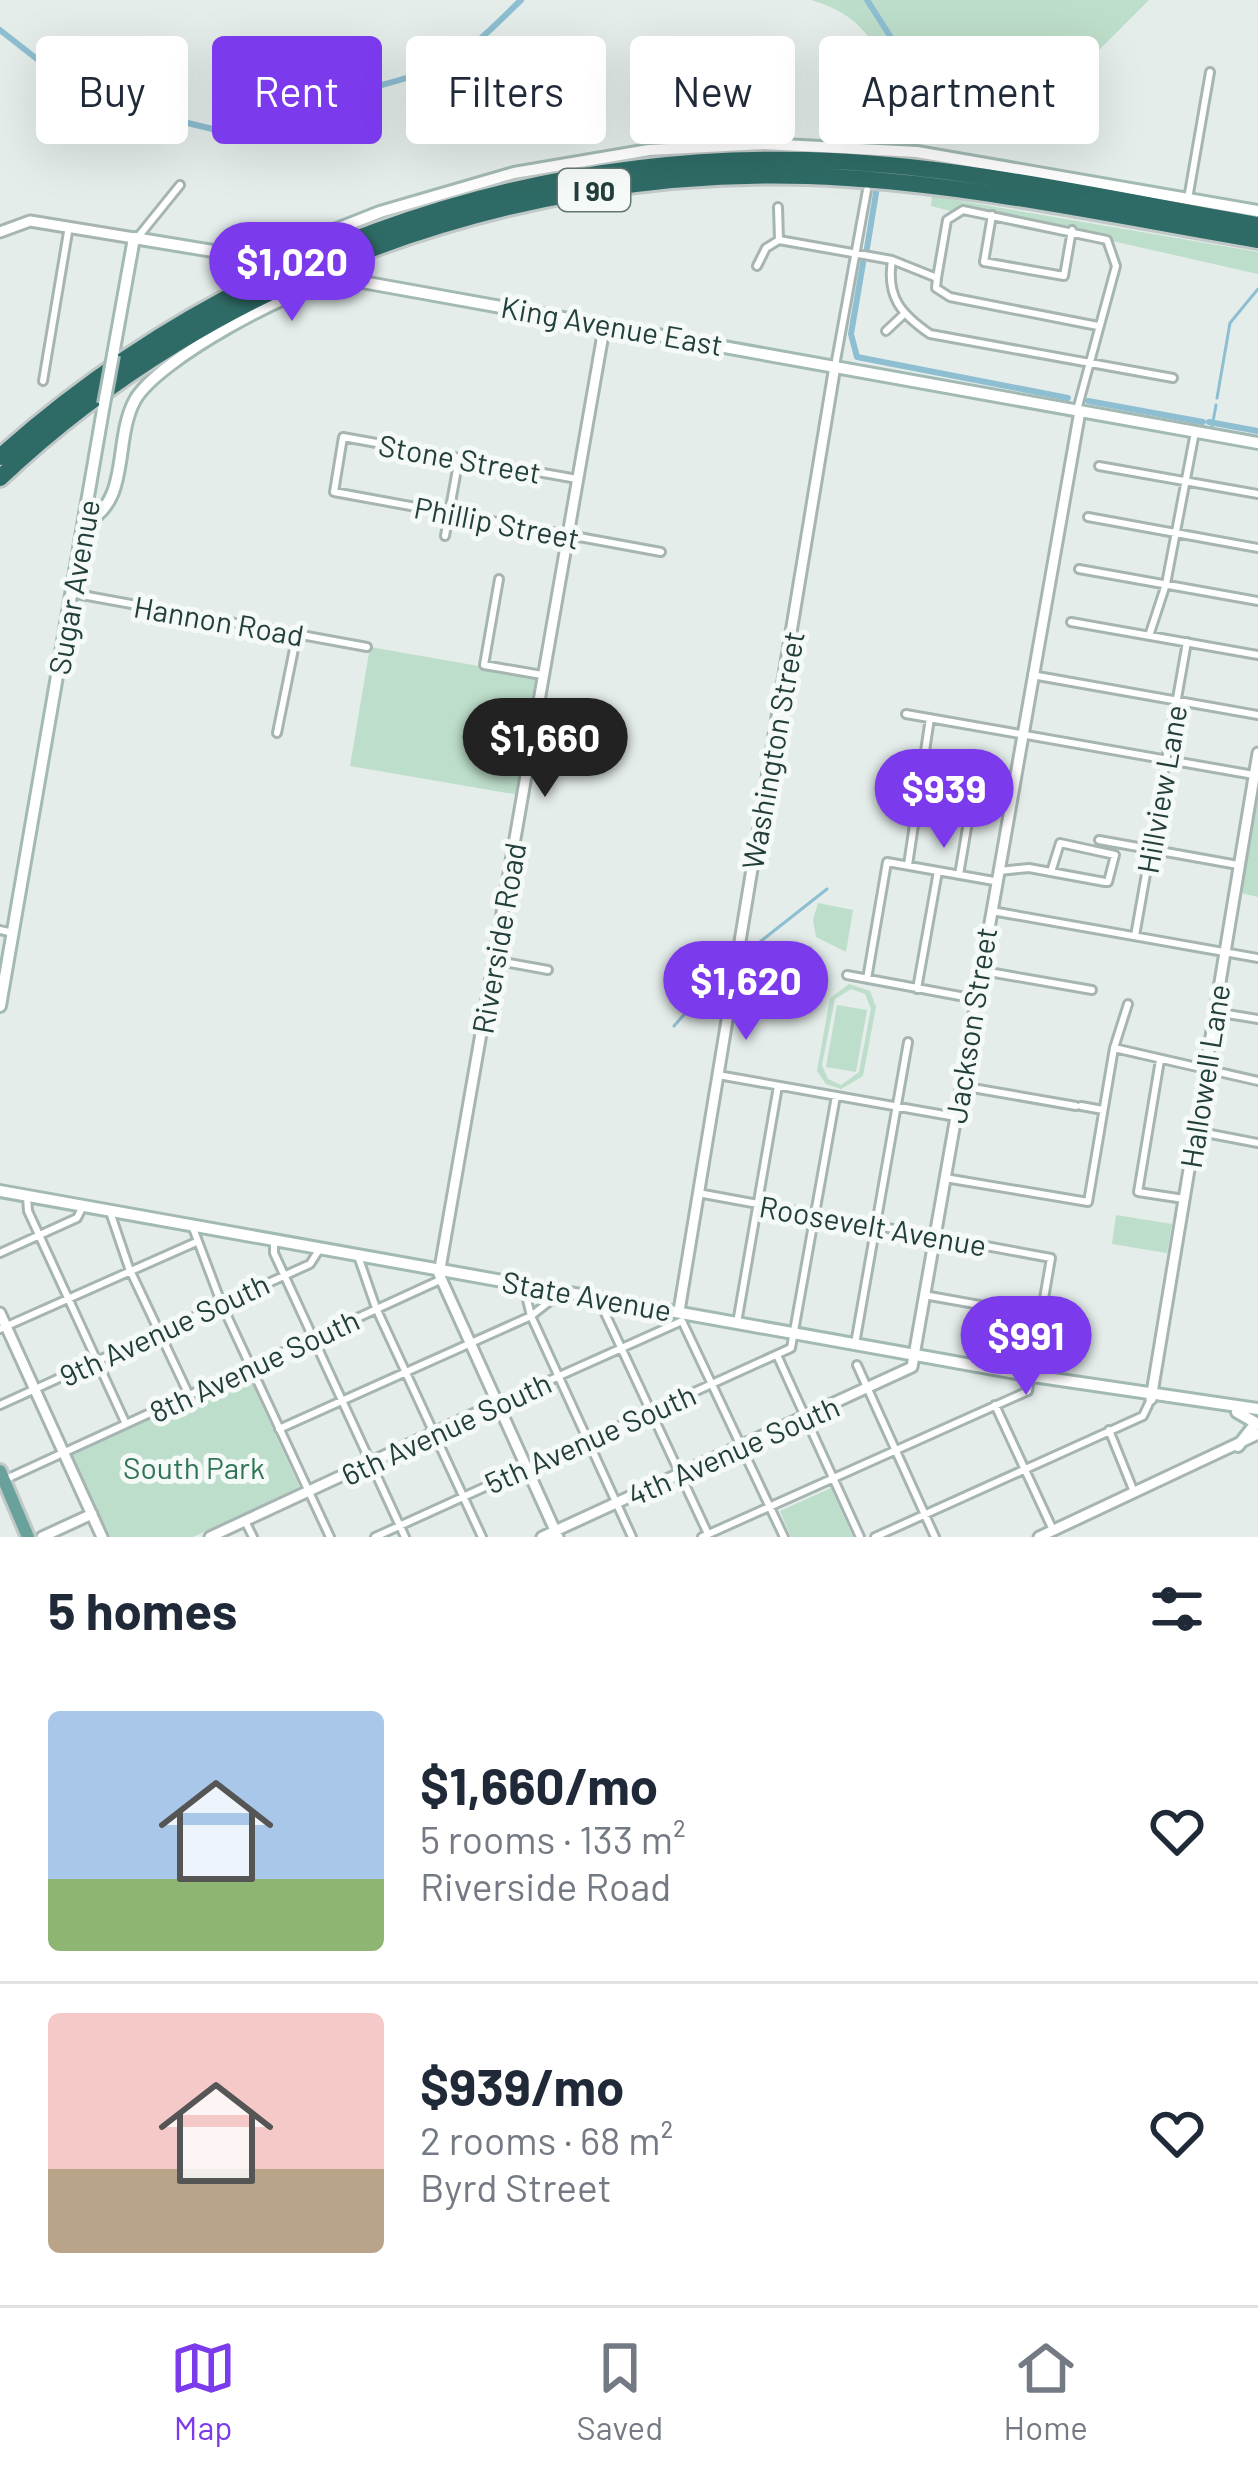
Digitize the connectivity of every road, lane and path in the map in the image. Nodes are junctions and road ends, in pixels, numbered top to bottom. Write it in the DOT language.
graph roads {
  1 [pos="1210,72"];
  2 [pos="180,185"];
  3 [pos="867,190"];
  4 [pos="1188,199"];
  5 [pos="778,207"];
  6 [pos="1258,211"];
  7 [pos="992,215"];
  8 [pos="1258,225"];
  9 [pos="69,226"];
  10 [pos="1072,230"];
  11 [pos="0,232"];
  12 [pos="134,238"];
  13 [pos="779,240"];
  14 [pos="1258,240"];
  15 [pos="855,253"];
  16 [pos="892,260"];
  17 [pos="757,266"];
  18 [pos="937,278"];
  19 [pos="903,315"];
  20 [pos="605,323"];
  21 [pos="1098,326"];
  22 [pos="886,332"];
  23 [pos="1091,362"];
  24 [pos="835,366"];
  25 [pos="1173,378"];
  26 [pos="43,381"];
  27 [pos="1078,411"];
  28 [pos="1195,432"];
  29 [pos="1258,443"];
  30 [pos="0,457"];
  31 [pos="459,458"];
  32 [pos="1099,466"];
  33 [pos="0,478"];
  34 [pos="577,479"];
  35 [pos="1186,482"];
  36 [pos="334,492"];
  37 [pos="1258,494"];
  38 [pos="449,513"];
  39 [pos="1088,518"];
  40 [pos="86,522"];
  41 [pos="1174,533"];
  42 [pos="568,535"];
  43 [pos="445,536"];
  44 [pos="1258,548"];
  45 [pos="661,552"];
  46 [pos="1078,569"];
  47 [pos="499,579"];
  48 [pos="1166,584"];
  49 [pos="71,593"];
  50 [pos="1258,602"];
  51 [pos="1071,622"];
  52 [pos="297,634"];
  53 [pos="1149,636"];
  54 [pos="1187,642"];
  55 [pos="367,647"];
  56 [pos="1258,655"];
  57 [pos="1032,675"];
  58 [pos="543,676"];
  59 [pos="1176,701"];
  60 [pos="906,713"];
  61 [pos="1258,715"];
  62 [pos="930,718"];
  63 [pos="277,733"];
  64 [pos="1021,734"];
  65 [pos="1258,753"];
  66 [pos="1166,759"];
  67 [pos="1255,775"];
  68 [pos="1011,784"];
  69 [pos="1099,840"];
  70 [pos="1150,849"];
  71 [pos="1239,865"];
  72 [pos="908,866"];
  73 [pos="938,871"];
  74 [pos="1052,872"];
  75 [pos="959,874"];
  76 [pos="995,876"];
  77 [pos="988,910"];
  78 [pos="7,932"];
  79 [pos="1135,936"];
  80 [pos="1225,952"];
  81 [pos="1258,958"];
  82 [pos="493,960"];
  83 [pos="548,970"];
  84 [pos="980,970"];
  85 [pos="847,975"];
  86 [pos="867,979"];
  87 [pos="917,988"];
  88 [pos="1092,990"];
  89 [pos="976,999"];
  90 [pos="1128,1004"];
  91 [pos="0,1006"];
  92 [pos="1214,1012"];
  93 [pos="1258,1019"];
  94 [pos="908,1042"];
  95 [pos="1114,1048"];
  96 [pos="1160,1060"];
  97 [pos="1205,1072"];
  98 [pos="718,1076"];
  99 [pos="1258,1082"];
  100 [pos="778,1086"];
  101 [pos="961,1086"];
  102 [pos="836,1096"];
  103 [pos="895,1106"];
  104 [pos="1103,1110"];
  105 [pos="956,1117"];
  106 [pos="1195,1131"];
  107 [pos="1258,1143"];
  108 [pos="945,1178"];
  109 [pos="0,1189"];
  110 [pos="698,1192"];
  111 [pos="28,1194"];
  112 [pos="1184,1199"];
  113 [pos="84,1204"];
  114 [pos="758,1205"];
  115 [pos="110,1209"];
  116 [pos="816,1216"];
  117 [pos="193,1224"];
  118 [pos="875,1226"];
  119 [pos="39,1234"];
  120 [pos="936,1237"];
  121 [pos="274,1239"];
  122 [pos="195,1243"];
  123 [pos="320,1246"];
  124 [pos="0,1252"];
  125 [pos="358,1253"];
  126 [pos="129,1268"];
  127 [pos="285,1274"];
  128 [pos="440,1274"];
  129 [pos="523,1283"];
  130 [pos="924,1295"];
  131 [pos="605,1298"];
  132 [pos="67,1299"];
  133 [pos="550,1301"];
  134 [pos="222,1305"];
  135 [pos="376,1308"];
  136 [pos="0,1313"];
  137 [pos="531,1316"];
  138 [pos="680,1316"];
  139 [pos="1042,1316"];
  140 [pos="737,1323"];
  141 [pos="3,1327"];
  142 [pos="159,1332"];
  143 [pos="796,1334"];
  144 [pos="314,1336"];
  145 [pos="468,1344"];
  146 [pos="855,1344"];
  147 [pos="622,1349"];
  148 [pos="776,1355"];
  149 [pos="915,1355"];
  150 [pos="95,1361"];
  151 [pos="857,1365"];
  152 [pos="250,1366"];
  153 [pos="406,1371"];
  154 [pos="558,1376"];
  155 [pos="1033,1376"];
  156 [pos="714,1382"];
  157 [pos="868,1388"];
  158 [pos="35,1389"];
  159 [pos="189,1395"];
  160 [pos="1150,1396"];
  161 [pos="341,1400"];
  162 [pos="496,1404"];
  163 [pos="0,1405"];
  164 [pos="995,1405"];
  165 [pos="651,1412"];
  166 [pos="1237,1412"];
  167 [pos="1258,1412"];
  168 [pos="806,1417"];
  169 [pos="126,1424"];
  170 [pos="279,1429"];
  171 [pos="1109,1430"];
  172 [pos="433,1434"];
  173 [pos="1258,1437"];
  174 [pos="587,1440"];
  175 [pos="1238,1445"];
  176 [pos="744,1446"];
  177 [pos="896,1450"];
  178 [pos="64,1454"];
  179 [pos="370,1463"];
  180 [pos="526,1468"];
  181 [pos="1025,1469"];
  182 [pos="680,1474"];
  183 [pos="833,1479"];
  184 [pos="2,1480"];
  185 [pos="309,1491"];
  186 [pos="1134,1492"];
  187 [pos="463,1496"];
  188 [pos="617,1503"];
  189 [pos="771,1508"];
  190 [pos="92,1514"];
  191 [pos="925,1514"];
  192 [pos="245,1521"];
  193 [pos="400,1526"];
  194 [pos="1053,1530"];
  195 [pos="556,1534"];
  196 [pos="706,1536"];
  197 [pos="25,1537"];
  198 [pos="42,1537"];
  199 [pos="102,1537"];
  200 [pos="211,1537"];
  201 [pos="253,1537"];
  202 [pos="330,1537"];
  203 [pos="375,1537"];
  204 [pos="405,1537"];
  205 [pos="482,1537"];
  206 [pos="542,1537"];
  207 [pos="632,1537"];
  208 [pos="784,1537"];
  209 [pos="860,1537"];
  210 [pos="875,1537"];
  211 [pos="935,1537"];
  212 [pos="1039,1537"];
  1 -- 4 [label="street"];
  2 -- 12 [label="street"];
  3 -- 15 [label="street, Washington Street"];
  4 -- 6 [label="main road"];
  4 -- 12 [label="main road"];
  5 -- 13 [label="street"];
  7 -- 10 [label="street"];
  7 -- 10 [label="street"];
  7 -- 18 [label="street"];
  8 -- 30 [label="highway, I 90"];
  9 -- 11 [label="street"];
  9 -- 12 [label="street"];
  9 -- 26 [label="street"];
  10 -- 21 [label="street, Jackson Street"];
  12 -- 40 [label="main road, Sugar Avenue, bridge"];
  13 -- 15 [label="street"];
  13 -- 17 [label="street"];
  14 -- 33 [label="highway, I 90"];
  15 -- 16 [label="street"];
  15 -- 24 [label="street, Washington Street"];
  16 -- 18 [label="street"];
  16 -- 19 [label="street"];
  18 -- 21 [label="street"];
  19 -- 22 [label="street"];
  19 -- 23 [label="street"];
  20 -- 24 [label="main road, King Avenue East"];
  20 -- 34 [label="street, Riverside Road"];
  20 -- 40 [label="main road, King Avenue East"];
  21 -- 23 [label="street, Jackson Street"];
  23 -- 25 [label="street"];
  23 -- 27 [label="street, Jackson Street"];
  24 -- 27 [label="main road, King Avenue East"];
  24 -- 98 [label="street, Washington Street"];
  27 -- 28 [label="main road, King Avenue East"];
  27 -- 57 [label="street, Jackson Street"];
  28 -- 29 [label="main road, King Avenue East"];
  28 -- 35 [label="street"];
  31 -- 34 [label="street, Stone Street"];
  31 -- 36 [label="street, Stone Street"];
  31 -- 38 [label="street"];
  32 -- 35 [label="street"];
  34 -- 42 [label="street, Riverside Road"];
  35 -- 37 [label="street"];
  35 -- 41 [label="street"];
  36 -- 38 [label="street, Phillip Street"];
  38 -- 42 [label="street, Phillip Street"];
  38 -- 43 [label="street"];
  39 -- 41 [label="street"];
  40 -- 49 [label="main road, Sugar Avenue"];
  41 -- 44 [label="street"];
  41 -- 48 [label="street"];
  42 -- 45 [label="street, Phillip Street"];
  42 -- 58 [label="street, Riverside Road"];
  46 -- 48 [label="street"];
  47 -- 58 [label="street"];
  48 -- 50 [label="street"];
  48 -- 53 [label="street"];
  49 -- 52 [label="street, Hannon Road"];
  49 -- 78 [label="main road, Sugar Avenue"];
  51 -- 53 [label="street"];
  52 -- 55 [label="street, Hannon Road"];
  52 -- 63 [label="street"];
  53 -- 54 [label="street"];
  54 -- 56 [label="street"];
  54 -- 59 [label="street, Hillview Lane"];
  57 -- 59 [label="street"];
  57 -- 64 [label="street, Jackson Street"];
  58 -- 82 [label="street, Riverside Road"];
  59 -- 61 [label="street"];
  59 -- 66 [label="street, Hillview Lane"];
  60 -- 62 [label="street"];
  62 -- 64 [label="street"];
  62 -- 72 [label="street"];
  64 -- 66 [label="street"];
  64 -- 68 [label="street, Jackson Street"];
  65 -- 67 [label="street, Hallowell Lane"];
  66 -- 67 [label="street"];
  66 -- 70 [label="street, Hillview Lane"];
  67 -- 71 [label="street, Hallowell Lane"];
  68 -- 75 [label="street"];
  68 -- 76 [label="street, Jackson Street"];
  69 -- 70 [label="street"];
  70 -- 71 [label="street"];
  70 -- 79 [label="street, Hillview Lane"];
  71 -- 80 [label="street, Hallowell Lane"];
  72 -- 73 [label="street"];
  72 -- 86 [label="street"];
  73 -- 75 [label="street"];
  73 -- 87 [label="street"];
  74 -- 74 [label="street"];
  74 -- 76 [label="street"];
  75 -- 76 [label="street"];
  76 -- 77 [label="street, Jackson Street"];
  77 -- 79 [label="street"];
  77 -- 84 [label="street, Jackson Street"];
  78 -- 91 [label="main road, Sugar Avenue"];
  79 -- 80 [label="street"];
  80 -- 81 [label="street"];
  80 -- 92 [label="street, Hallowell Lane"];
  82 -- 83 [label="street"];
  82 -- 128 [label="street, Riverside Road"];
  84 -- 88 [label="street"];
  84 -- 89 [label="street, Jackson Street"];
  85 -- 86 [label="street"];
  86 -- 87 [label="street"];
  87 -- 89 [label="street"];
  89 -- 101 [label="street, Jackson Street"];
  90 -- 95 [label="street"];
  92 -- 93 [label="street"];
  92 -- 97 [label="street, Hallowell Lane"];
  94 -- 103 [label="street"];
  95 -- 96 [label="street"];
  95 -- 104 [label="street"];
  96 -- 97 [label="street"];
  96 -- 112 [label="street"];
  97 -- 99 [label="street"];
  97 -- 106 [label="street, Hallowell Lane"];
  98 -- 100 [label="street"];
  98 -- 110 [label="street, Washington Street"];
  100 -- 102 [label="street"];
  100 -- 114 [label="street"];
  101 -- 104 [label="street"];
  101 -- 105 [label="street, Jackson Street"];
  102 -- 103 [label="street"];
  102 -- 116 [label="street"];
  103 -- 105 [label="street"];
  103 -- 118 [label="street"];
  104 -- 108 [label="street"];
  105 -- 108 [label="street, Jackson Street"];
  106 -- 107 [label="street"];
  106 -- 112 [label="street, Hallowell Lane"];
  108 -- 120 [label="street, Jackson Street"];
  109 -- 111 [label="main road, State Avenue"];
  110 -- 114 [label="street, Roosevelt Avenue"];
  110 -- 138 [label="street, Washington Street"];
  111 -- 113 [label="main road, State Avenue"];
  111 -- 119 [label="street"];
  112 -- 160 [label="street, Hallowell Lane"];
  113 -- 115 [label="main road, State Avenue"];
  113 -- 119 [label="street"];
  114 -- 116 [label="street, Roosevelt Avenue"];
  114 -- 140 [label="street"];
  115 -- 117 [label="main road, State Avenue"];
  115 -- 126 [label="street"];
  116 -- 118 [label="street, Roosevelt Avenue"];
  116 -- 143 [label="street"];
  117 -- 121 [label="main road, State Avenue"];
  117 -- 122 [label="street"];
  118 -- 120 [label="street, Roosevelt Avenue"];
  118 -- 146 [label="street"];
  119 -- 124 [label="street"];
  119 -- 132 [label="street"];
  120 -- 130 [label="street, Jackson Street"];
  120 -- 139 [label="street, Roosevelt Avenue"];
  121 -- 123 [label="main road, State Avenue"];
  121 -- 127 [label="street"];
  122 -- 126 [label="street"];
  122 -- 134 [label="street"];
  123 -- 125 [label="main road, State Avenue"];
  123 -- 127 [label="street, 9th Avenue South"];
  125 -- 128 [label="main road, State Avenue"];
  125 -- 135 [label="street"];
  126 -- 132 [label="street"];
  126 -- 142 [label="street"];
  127 -- 134 [label="street, 9th Avenue South"];
  127 -- 144 [label="street"];
  128 -- 129 [label="main road, State Avenue"];
  128 -- 135 [label="street, 8th Avenue South"];
  128 -- 145 [label="street"];
  129 -- 131 [label="main road, State Avenue"];
  129 -- 137 [label="street"];
  130 -- 139 [label="street"];
  130 -- 149 [label="street, Jackson Street"];
  131 -- 138 [label="main road, State Avenue"];
  131 -- 147 [label="street"];
  132 -- 141 [label="street"];
  132 -- 150 [label="street"];
  133 -- 137 [label="street"];
  134 -- 142 [label="street, 9th Avenue South"];
  134 -- 152 [label="street"];
  135 -- 144 [label="street, 8th Avenue South"];
  135 -- 153 [label="street"];
  136 -- 141 [label="street"];
  137 -- 145 [label="street"];
  137 -- 154 [label="street"];
  138 -- 140 [label="main road, State Avenue"];
  138 -- 147 [label="street, 6th Avenue South"];
  138 -- 156 [label="street"];
  139 -- 155 [label="street"];
  140 -- 143 [label="main road, State Avenue"];
  141 -- 158 [label="street"];
  142 -- 150 [label="street, 9th Avenue South"];
  142 -- 159 [label="street"];
  143 -- 146 [label="main road, State Avenue"];
  143 -- 148 [label="street, 5th Avenue South"];
  144 -- 152 [label="street, 8th Avenue South"];
  144 -- 161 [label="street"];
  145 -- 153 [label="street"];
  145 -- 162 [label="street"];
  146 -- 149 [label="main road, State Avenue"];
  147 -- 154 [label="street, 6th Avenue South"];
  147 -- 165 [label="street"];
  148 -- 156 [label="street, 5th Avenue South"];
  148 -- 168 [label="street"];
  149 -- 155 [label="main road, State Avenue"];
  149 -- 157 [label="street, 4th Avenue South"];
  150 -- 158 [label="street, 9th Avenue South"];
  150 -- 169 [label="street"];
  151 -- 157 [label="street"];
  152 -- 159 [label="street, 8th Avenue South"];
  152 -- 170 [label="street"];
  153 -- 161 [label="street"];
  153 -- 172 [label="street"];
  154 -- 162 [label="street, 6th Avenue South"];
  154 -- 174 [label="street"];
  155 -- 160 [label="main road, State Avenue"];
  155 -- 164 [label="street"];
  156 -- 165 [label="street, 5th Avenue South"];
  156 -- 176 [label="street"];
  157 -- 168 [label="street, 4th Avenue South"];
  157 -- 177 [label="street"];
  158 -- 163 [label="street, 9th Avenue South"];
  158 -- 178 [label="street"];
  159 -- 169 [label="street, 8th Avenue South"];
  160 -- 166 [label="main road, State Avenue"];
  160 -- 167 [label="main road, State Avenue"];
  160 -- 171 [label="street"];
  161 -- 170 [label="street"];
  161 -- 179 [label="street"];
  162 -- 172 [label="street, 6th Avenue South"];
  162 -- 180 [label="street"];
  164 -- 177 [label="street"];
  164 -- 181 [label="street"];
  165 -- 174 [label="street, 5th Avenue South"];
  165 -- 182 [label="street"];
  166 -- 167 [label="main road, State Avenue"];
  166 -- 175 [label="main road"];
  168 -- 176 [label="street, 4th Avenue South"];
  168 -- 183 [label="street"];
  169 -- 178 [label="street, 8th Avenue South"];
  170 -- 185 [label="street"];
  171 -- 181 [label="street"];
  171 -- 186 [label="street"];
  172 -- 179 [label="street, 6th Avenue South"];
  172 -- 187 [label="street"];
  173 -- 175 [label="street"];
  174 -- 180 [label="street, 5th Avenue South"];
  174 -- 188 [label="street"];
  175 -- 186 [label="street"];
  176 -- 182 [label="street, 4th Avenue South"];
  176 -- 189 [label="street"];
  177 -- 183 [label="street"];
  177 -- 191 [label="street"];
  178 -- 184 [label="street, 8th Avenue South"];
  178 -- 190 [label="street"];
  179 -- 185 [label="street, 6th Avenue South"];
  179 -- 193 [label="street"];
  180 -- 187 [label="street, 5th Avenue South"];
  180 -- 195 [label="street"];
  181 -- 191 [label="street"];
  181 -- 194 [label="street"];
  182 -- 188 [label="street, 4th Avenue South"];
  182 -- 196 [label="street"];
  183 -- 189 [label="street"];
  183 -- 209 [label="street"];
  184 -- 197 [label="main road"];
  185 -- 192 [label="street, 6th Avenue South"];
  185 -- 202 [label="street"];
  186 -- 194 [label="street"];
  187 -- 193 [label="street, 5th Avenue South"];
  187 -- 205 [label="street"];
  188 -- 195 [label="street, 4th Avenue South"];
  188 -- 207 [label="street"];
  189 -- 196 [label="street"];
  189 -- 208 [label="street"];
  190 -- 198 [label="street"];
  190 -- 199 [label="street"];
  191 -- 210 [label="street"];
  191 -- 211 [label="street"];
  192 -- 200 [label="street, 6th Avenue South"];
  192 -- 201 [label="street"];
  193 -- 203 [label="street, 5th Avenue South"];
  193 -- 204 [label="street"];
  194 -- 212 [label="street"];
  195 -- 206 [label="street, 4th Avenue South"];
}
